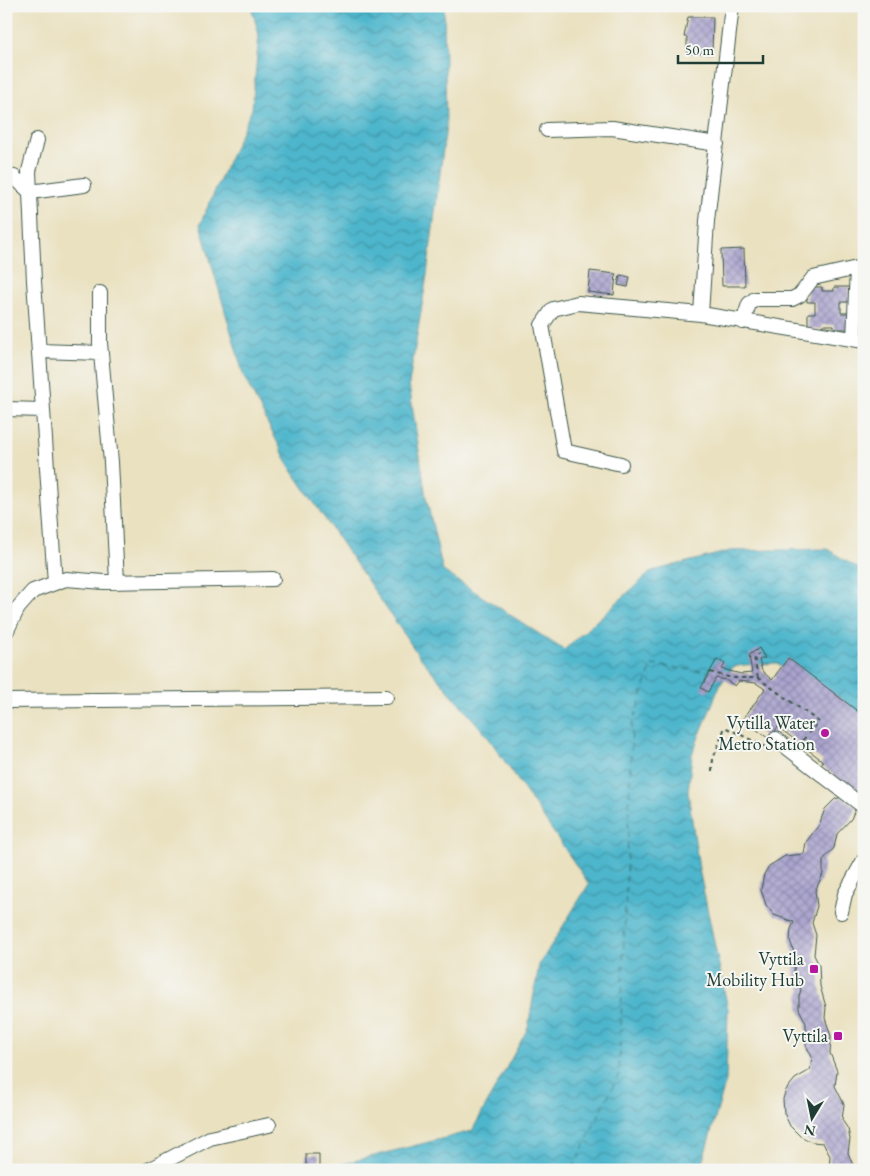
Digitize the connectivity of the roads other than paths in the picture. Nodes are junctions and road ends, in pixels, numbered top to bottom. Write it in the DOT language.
graph roads {
  1 [pos="732,6"];
  2 [pos="547,130"];
  3 [pos="38,140"];
  4 [pos="717,144"];
  5 [pos="6,176"];
  6 [pos="84,185"];
  7 [pos="30,192"];
  8 [pos="860,268"];
  9 [pos="100,293"];
  10 [pos="701,314"];
  11 [pos="743,322"];
  12 [pos="859,340"];
  13 [pos="39,351"];
  14 [pos="101,353"];
  15 [pos="6,409"];
  16 [pos="43,410"];
  17 [pos="621,464"];
  18 [pos="273,579"];
  19 [pos="117,582"];
  20 [pos="55,583"];
  21 [pos="6,632"];
  22 [pos="386,697"];
  23 [pos="6,701"];
  24 [pos="772,743"];
  25 [pos="864,807"];
  26 [pos="864,860"];
  27 [pos="841,912"];
  28 [pos="270,1125"];
  29 [pos="148,1170"];
  1 -- 4 [label="street"];
  2 -- 4 [label="street"];
  3 -- 7 [label="street"];
  4 -- 10 [label="street"];
  5 -- 7 [label="street"];
  6 -- 7 [label="street"];
  7 -- 13 [label="street"];
  8 -- 11 [label="street"];
  8 -- 12 [label="street"];
  9 -- 14 [label="street"];
  10 -- 11 [label="street"];
  10 -- 17 [label="street"];
  11 -- 12 [label="street"];
  13 -- 14 [label="street"];
  13 -- 16 [label="street"];
  14 -- 19 [label="street"];
  15 -- 16 [label="street"];
  16 -- 20 [label="street"];
  18 -- 19 [label="street"];
  19 -- 20 [label="street"];
  20 -- 21 [label="street"];
  22 -- 23 [label="street"];
  24 -- 25 [label="street"];
  26 -- 27 [label="street"];
  28 -- 29 [label="street"];
}
